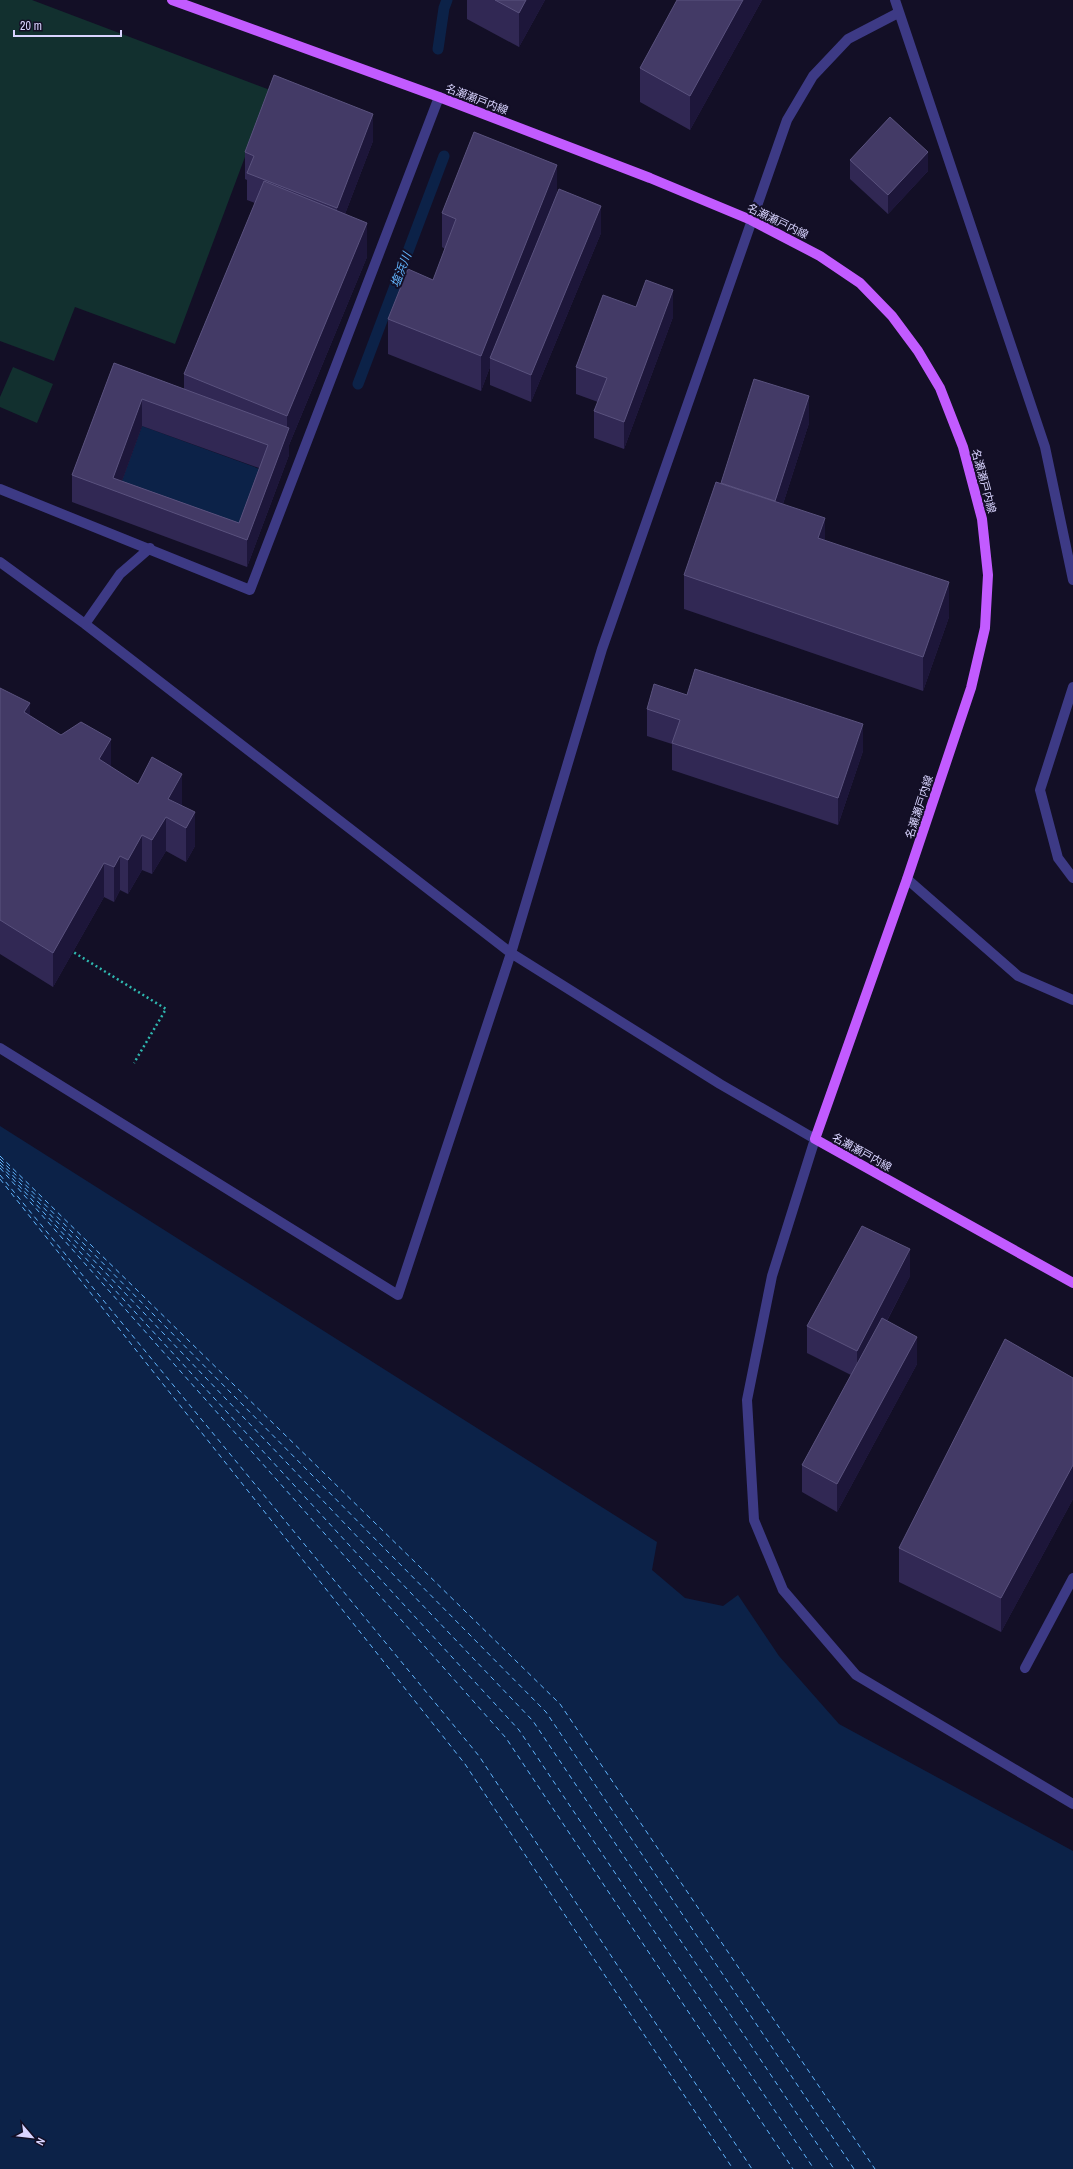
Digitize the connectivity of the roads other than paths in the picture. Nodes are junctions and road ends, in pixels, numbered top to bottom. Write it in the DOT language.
graph roads {
  1 [pos="172,0"];
  2 [pos="895,0"];
  3 [pos="898,13"];
  4 [pos="439,97"];
  5 [pos="751,220"];
  6 [pos="0,489"];
  7 [pos="150,548"];
  8 [pos="0,562"];
  9 [pos="1073,580"];
  10 [pos="85,624"];
  11 [pos="1073,687"];
  12 [pos="1073,878"];
  13 [pos="907,880"];
  14 [pos="511,953"];
  15 [pos="1073,1000"];
  16 [pos="0,1048"];
  17 [pos="814,1139"];
  18 [pos="1073,1283"];
  19 [pos="1073,1578"];
  20 [pos="1025,1668"];
  21 [pos="1073,1804"];
  1 -- 4 [label="main road, 名瀬瀬戸内線"];
  2 -- 3 [label="street"];
  3 -- 5 [label="street"];
  3 -- 9 [label="street"];
  4 -- 5 [label="main road, 名瀬瀬戸内線"];
  4 -- 7 [label="street"];
  5 -- 13 [label="main road, 名瀬瀬戸内線"];
  5 -- 14 [label="street"];
  6 -- 7 [label="street"];
  7 -- 10 [label="street"];
  8 -- 10 [label="street"];
  10 -- 14 [label="street"];
  11 -- 12 [label="street"];
  13 -- 15 [label="street"];
  13 -- 17 [label="main road, 名瀬瀬戸内線"];
  14 -- 16 [label="street"];
  14 -- 17 [label="street"];
  17 -- 18 [label="main road, 名瀬瀬戸内線"];
  17 -- 21 [label="street"];
  19 -- 20 [label="street"];
}
